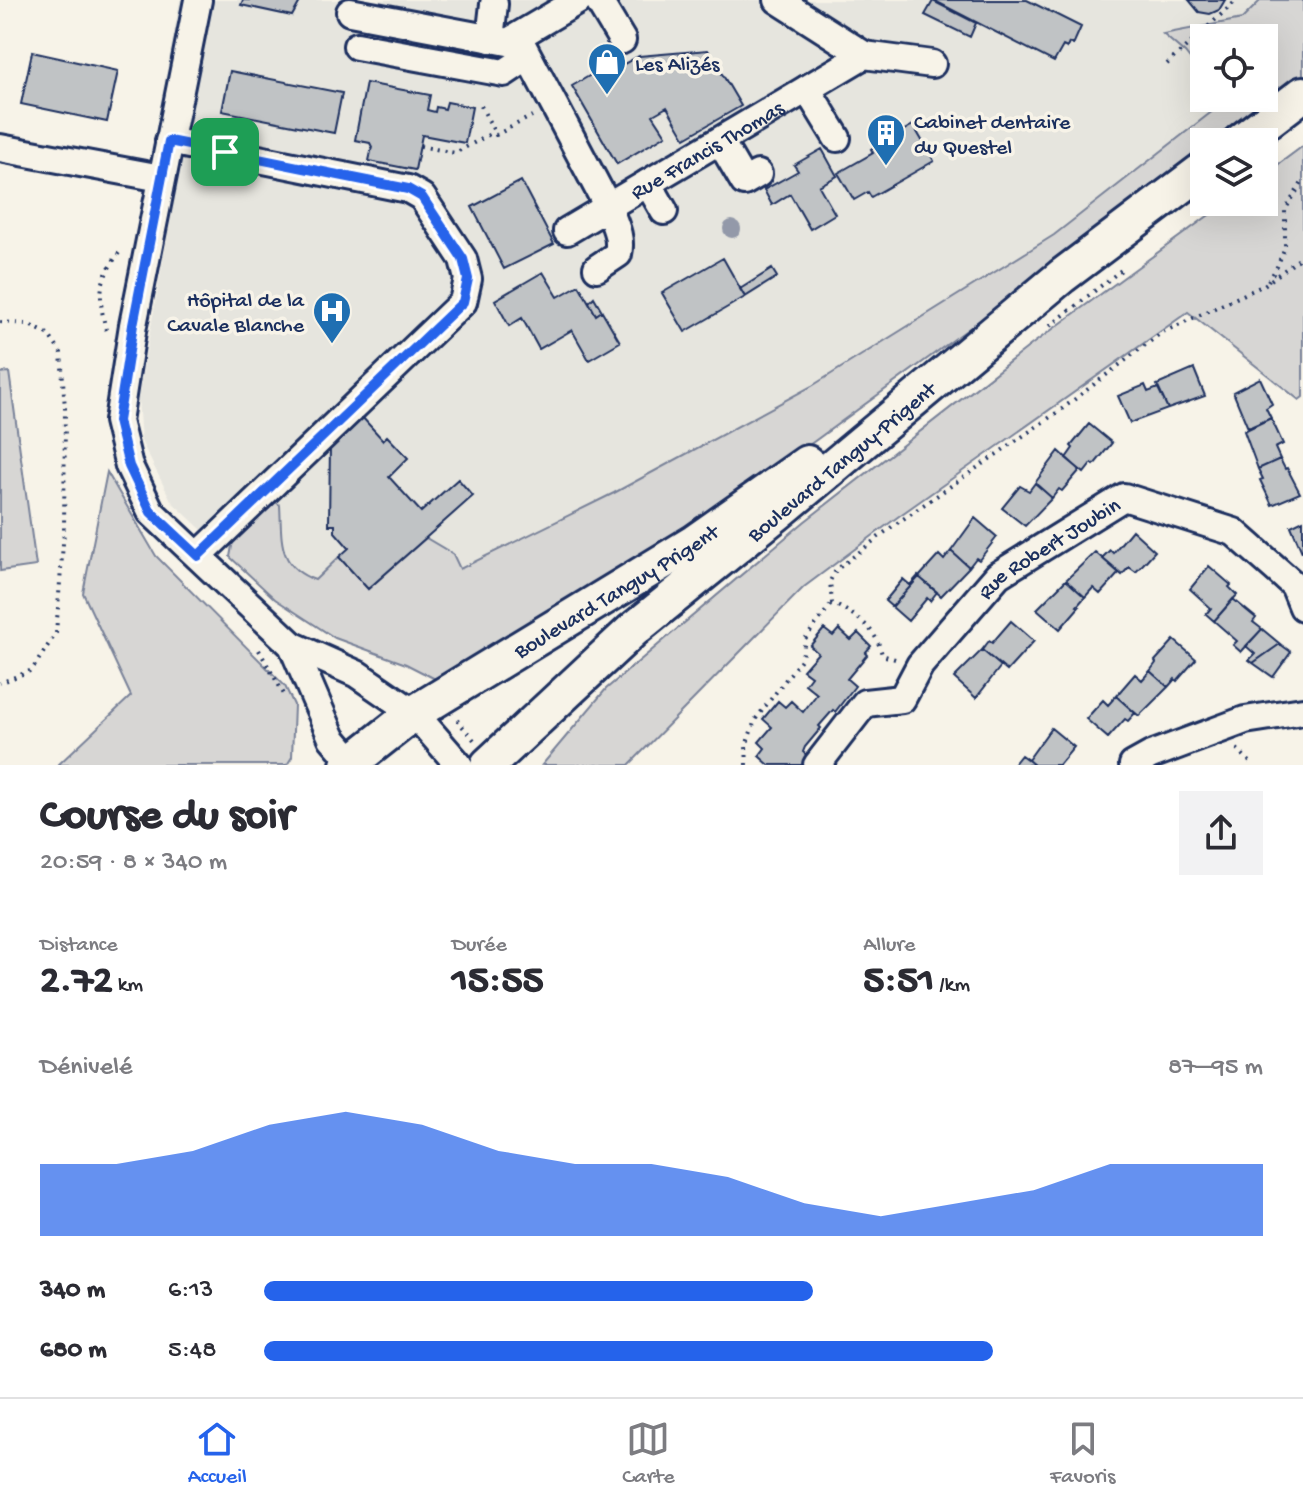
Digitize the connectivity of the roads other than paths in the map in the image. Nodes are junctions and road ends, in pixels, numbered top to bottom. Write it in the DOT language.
graph roads {
  1 [pos="198,0"];
  2 [pos="579,0"];
  3 [pos="598,0"];
  4 [pos="494,4"];
  5 [pos="793,4"];
  6 [pos="350,12"];
  7 [pos="401,15"];
  8 [pos="490,39"];
  9 [pos="622,40"];
  10 [pos="357,46"];
  11 [pos="523,47"];
  12 [pos="404,55"];
  13 [pos="864,55"];
  14 [pos="932,64"];
  15 [pos="807,89"];
  16 [pos="1303,94"];
  17 [pos="1258,128"];
  18 [pos="837,138"];
  19 [pos="169,141"];
  20 [pos="720,141"];
  21 [pos="0,148"];
  22 [pos="758,174"];
  23 [pos="161,178"];
  24 [pos="1190,180"];
  25 [pos="648,183"];
  26 [pos="608,207"];
  27 [pos="664,211"];
  28 [pos="567,231"];
  29 [pos="597,268"];
  30 [pos="1023,310"];
  31 [pos="198,556"];
  32 [pos="1303,607"];
  33 [pos="292,645"];
  34 [pos="1303,711"];
  35 [pos="414,713"];
  36 [pos="352,763"];
  37 [pos="459,765"];
  38 [pos="488,765"];
  39 [pos="817,765"];
  40 [pos="1133,765"];
  1 -- 19 [label="street"];
  2 -- 11 [label="street"];
  3 -- 9 [label="street"];
  4 -- 8 [label="street"];
  5 -- 13 [label="street"];
  6 -- 7 [label="street"];
  7 -- 8 [label="street"];
  7 -- 12 [label="street"];
  8 -- 11 [label="street"];
  10 -- 12 [label="street"];
  11 -- 12 [label="street"];
  11 -- 26 [label="street, Rue Francis Thomas"];
  13 -- 14 [label="street"];
  13 -- 15 [label="street, Rue Francis Thomas"];
  15 -- 18 [label="street"];
  15 -- 20 [label="street, Rue Francis Thomas"];
  16 -- 17 [label="main road"];
  19 -- 23 [label="street"];
  19 -- 31 [label="street"];
  20 -- 22 [label="street"];
  20 -- 25 [label="street, Rue Francis Thomas"];
  21 -- 23 [label="street"];
  23 -- 31 [label="street"];
  24 -- 30 [label="main road, Boulevard Tanguy-Prigent"];
  25 -- 26 [label="street, Rue Francis Thomas"];
  25 -- 27 [label="street"];
  26 -- 28 [label="street"];
  26 -- 29 [label="street"];
  30 -- 35 [label="main road, Boulevard Tanguy Prigent"];
  30 -- 38 [label="main road, Boulevard Tanguy-Prigent"];
  31 -- 33 [label="street"];
  32 -- 39 [label="street, Rue Robert Joubin"];
  33 -- 35 [label="street"];
  33 -- 36 [label="street"];
  34 -- 40 [label="street"];
  35 -- 36 [label="main road"];
  35 -- 37 [label="street"];
}
